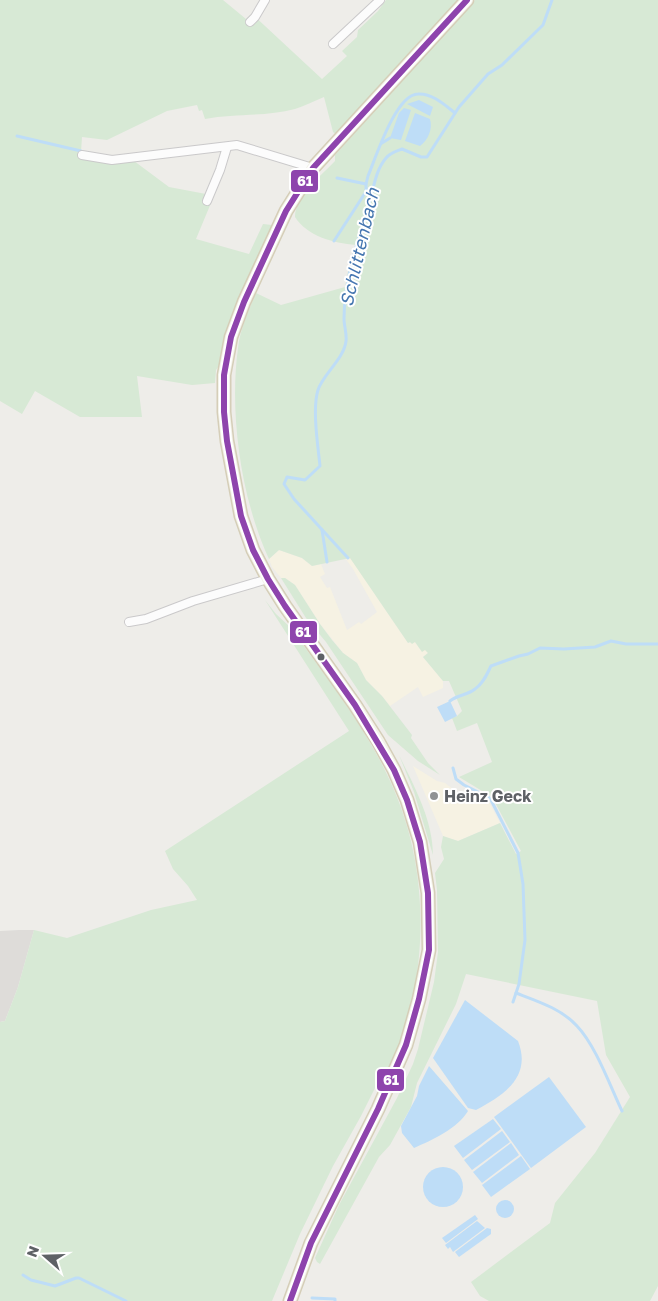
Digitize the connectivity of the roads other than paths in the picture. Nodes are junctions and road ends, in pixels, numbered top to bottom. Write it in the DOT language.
graph roads {
  1 [pos="265,0"];
  2 [pos="380,0"];
  3 [pos="467,0"];
  4 [pos="250,22"];
  5 [pos="333,44"];
  6 [pos="227,146"];
  7 [pos="82,155"];
  8 [pos="313,168"];
  9 [pos="207,201"];
  10 [pos="268,579"];
  11 [pos="129,622"];
  12 [pos="290,1301"];
  1 -- 4 [label="street"];
  2 -- 5 [label="street"];
  3 -- 8 [label="main road"];
  6 -- 7 [label="street"];
  6 -- 8 [label="street"];
  6 -- 9 [label="street"];
  8 -- 10 [label="main road"];
  10 -- 11 [label="street"];
  10 -- 12 [label="main road"];
}
